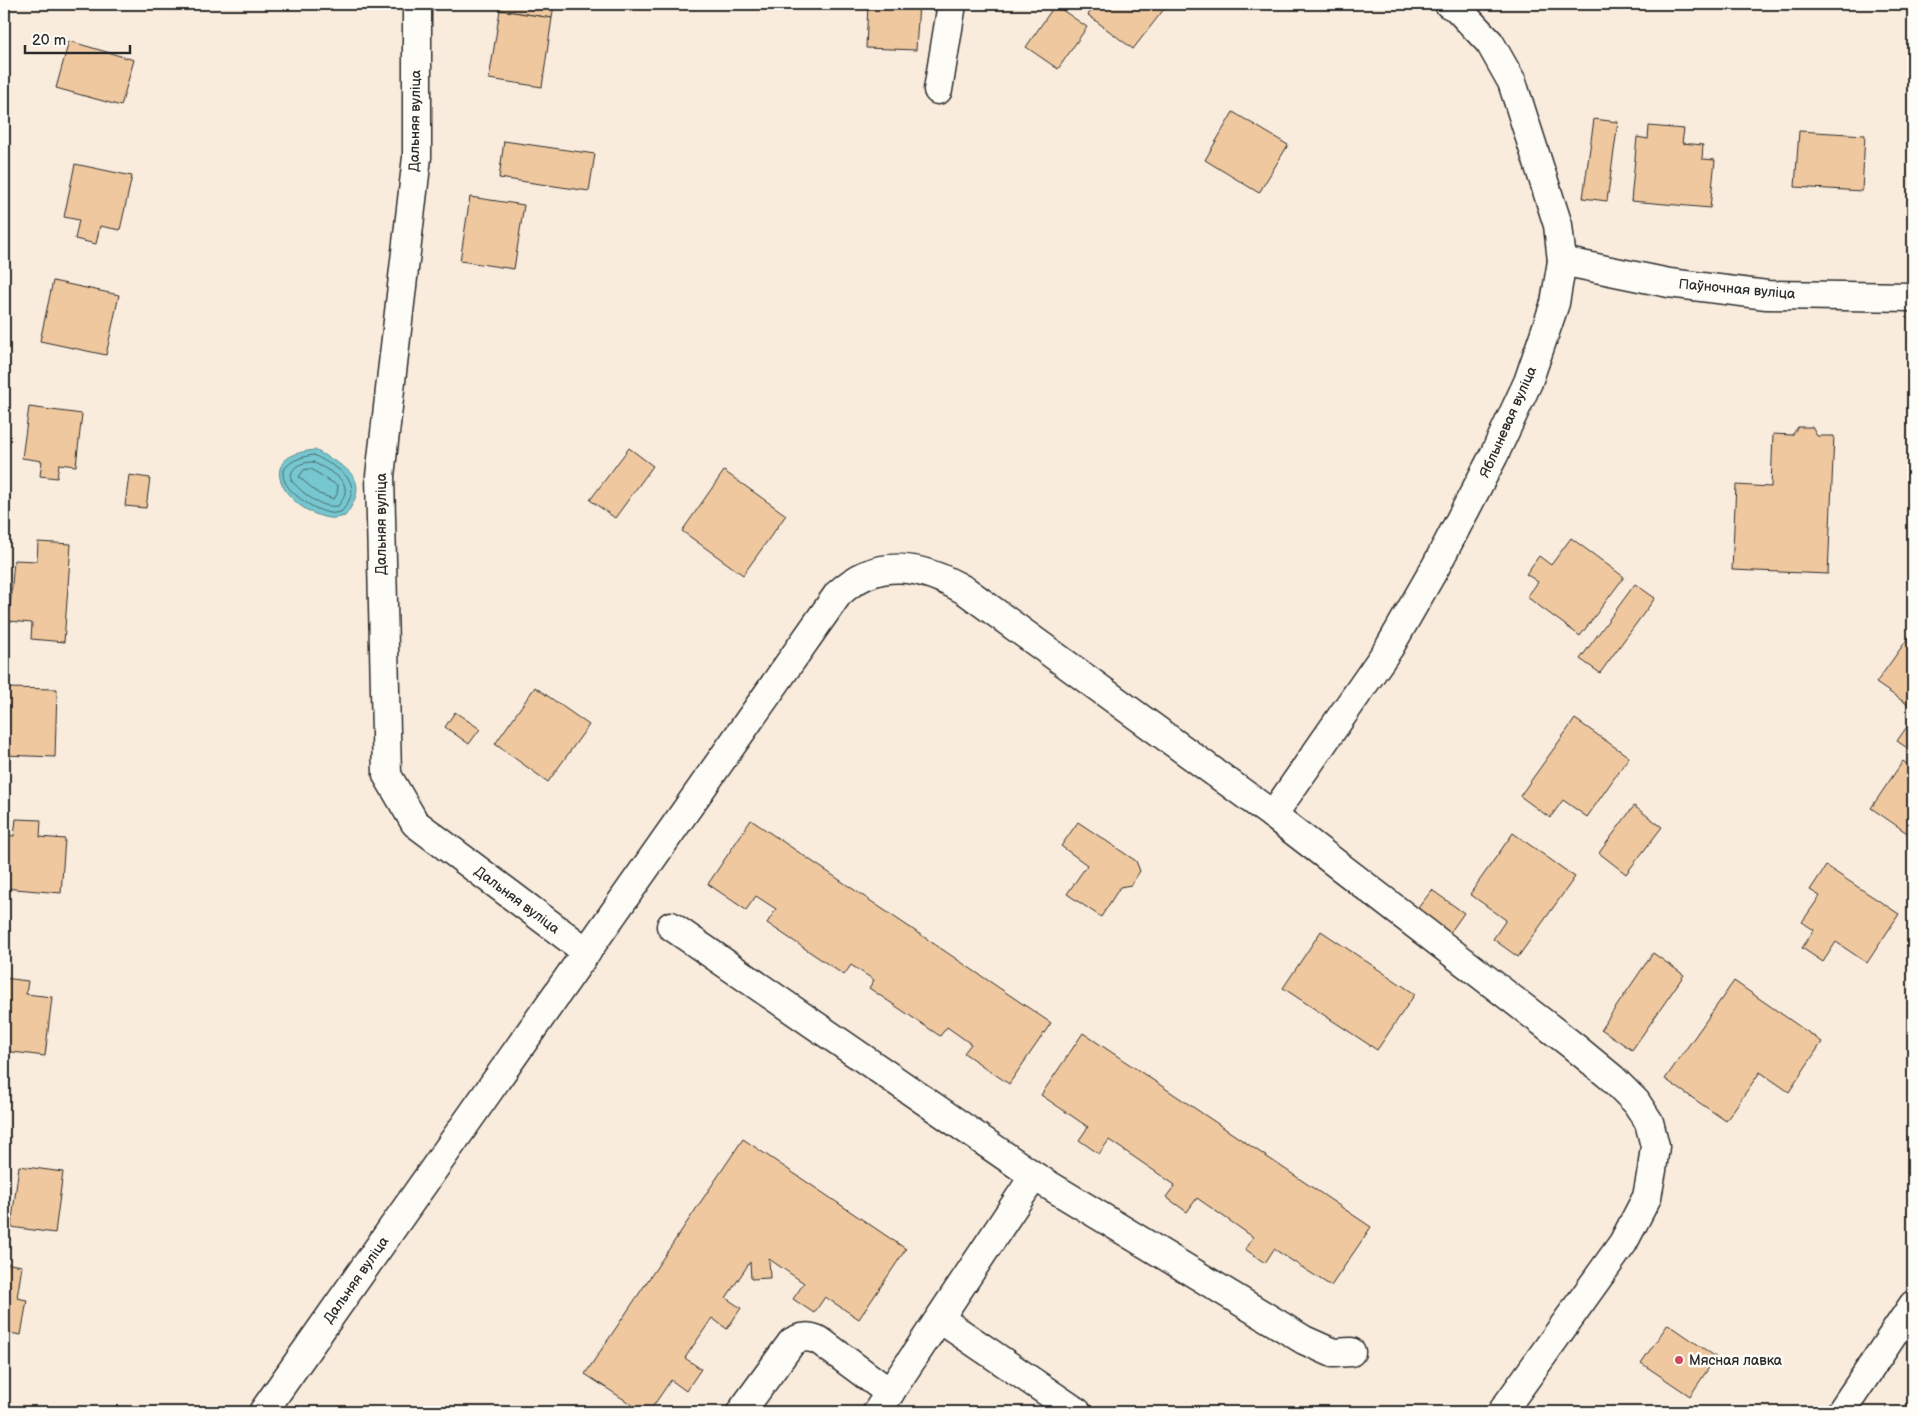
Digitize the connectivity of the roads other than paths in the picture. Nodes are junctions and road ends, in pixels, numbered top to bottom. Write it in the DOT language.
graph roads {
  1 [pos="417,4"];
  2 [pos="952,4"];
  3 [pos="1449,4"];
  4 [pos="938,90"];
  5 [pos="1562,261"];
  6 [pos="1913,297"];
  7 [pos="1273,815"];
  8 [pos="671,926"];
  9 [pos="587,952"];
  10 [pos="1034,1176"];
  11 [pos="1913,1305"];
  12 [pos="940,1319"];
  13 [pos="1351,1352"];
  14 [pos="884,1402"];
  15 [pos="263,1412"];
  16 [pos="741,1412"];
  17 [pos="1077,1412"];
  18 [pos="1502,1412"];
  19 [pos="1841,1412"];
  1 -- 9 [label="street, Дальняя вуліца"];
  2 -- 4 [label="street"];
  3 -- 5 [label="street, Яблыневая вуліца"];
  5 -- 6 [label="street, Паўночная вуліца"];
  5 -- 7 [label="street, Яблыневая вуліца"];
  7 -- 9 [label="street, Дальняя вуліца"];
  7 -- 18 [label="street"];
  8 -- 10 [label="street"];
  9 -- 15 [label="street, Дальняя вуліца"];
  10 -- 12 [label="street"];
  10 -- 13 [label="street"];
  11 -- 19 [label="street"];
  12 -- 14 [label="street"];
  12 -- 17 [label="street"];
  14 -- 16 [label="street"];
}
